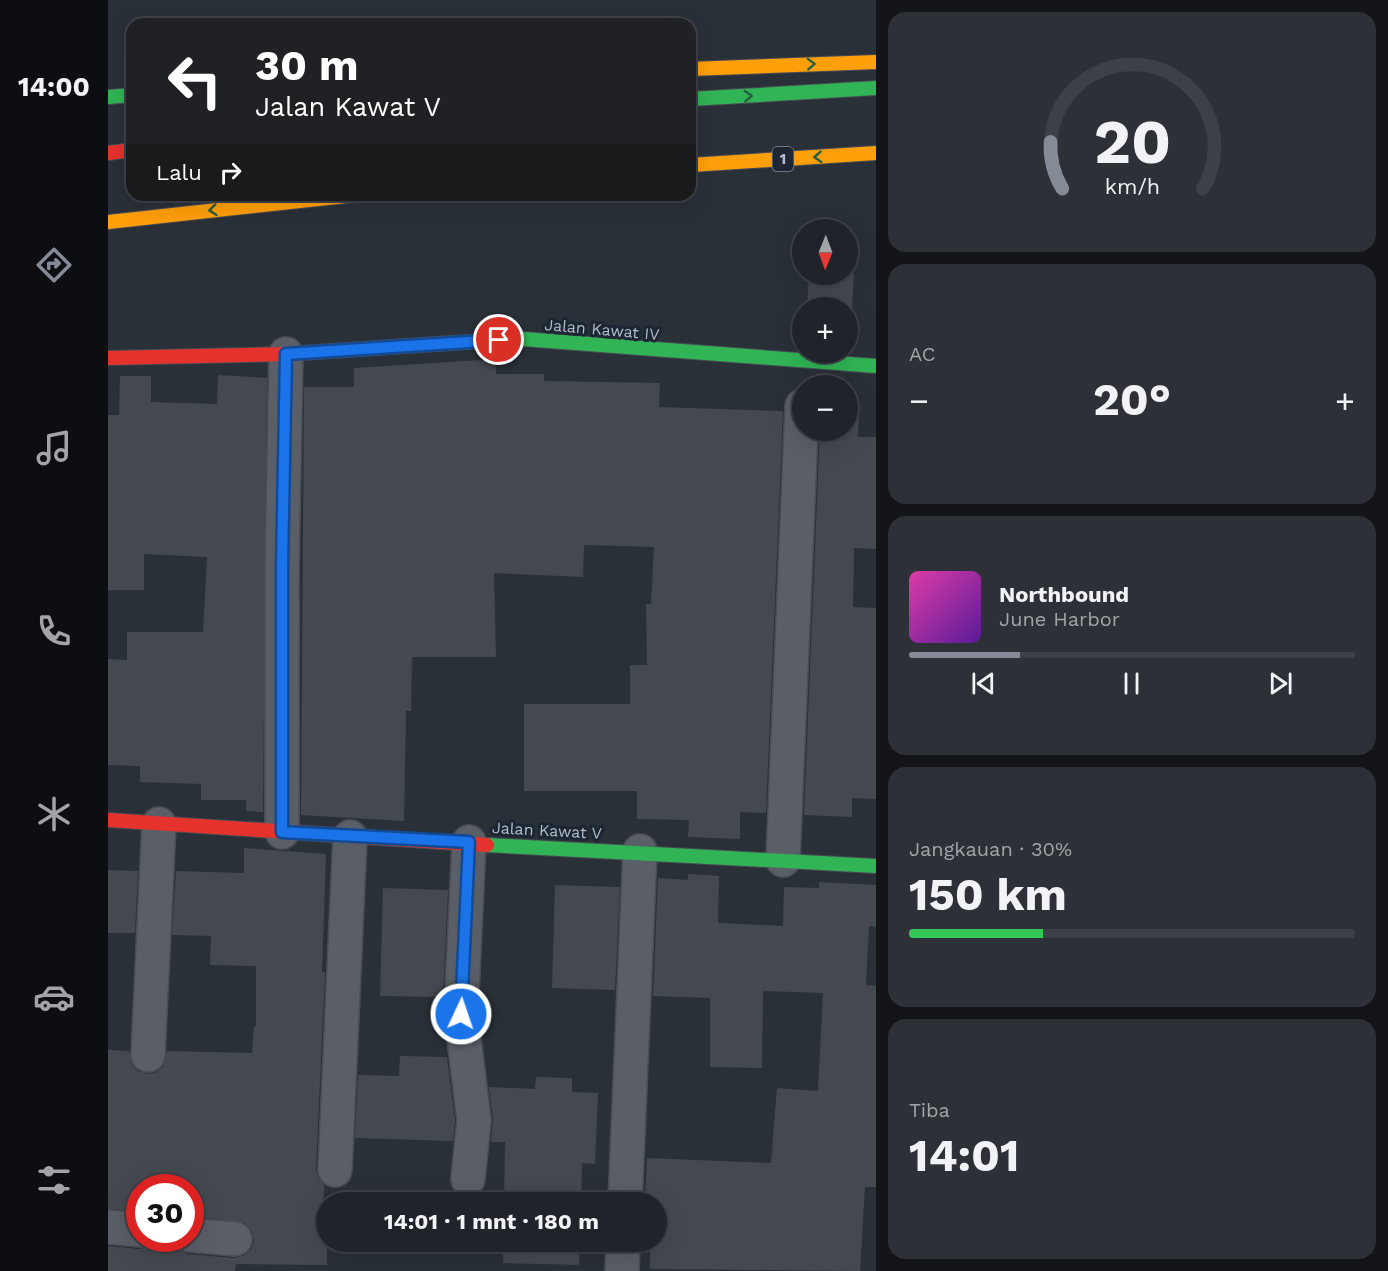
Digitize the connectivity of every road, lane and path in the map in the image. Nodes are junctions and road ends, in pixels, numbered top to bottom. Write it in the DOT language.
graph roads {
  1 [pos="876,62"];
  2 [pos="696,69"];
  3 [pos="876,88"];
  4 [pos="126,96"];
  5 [pos="108,97"];
  6 [pos="696,99"];
  7 [pos="126,151"];
  8 [pos="108,153"];
  9 [pos="876,153"];
  10 [pos="696,165"];
  11 [pos="300,201"];
  12 [pos="108,222"];
  13 [pos="286,354"];
  14 [pos="108,358"];
  15 [pos="876,366"];
  16 [pos="804,373"];
  17 [pos="801,441"];
  18 [pos="108,820"];
  19 [pos="159,824"];
  20 [pos="282,832"];
  21 [pos="350,837"];
  22 [pos="469,842"];
  23 [pos="640,851"];
  24 [pos="783,860"];
  25 [pos="876,866"];
  26 [pos="148,1055"];
  27 [pos="335,1170"];
  28 [pos="468,1179"];
  29 [pos="625,1192"];
  30 [pos="108,1227"];
  31 [pos="126,1229"];
  32 [pos="204,1236"];
  33 [pos="235,1239"];
  34 [pos="623,1252"];
  35 [pos="622,1271"];
  2 -- 1 [label="main road, one-way"];
  6 -- 3 [label="main road, one-way"];
  4 -- 5 [label="main road"];
  7 -- 8 [label="main road"];
  9 -- 10 [label="main road, 1, one-way"];
  11 -- 12 [label="main road, one-way"];
  13 -- 14 [label="main road, Jalan Kawat IV"];
  13 -- 16 [label="main road, Jalan Kawat IV"];
  13 -- 20 [label="street"];
  15 -- 16 [label="main road, Jalan Kawat IV"];
  17 -- 24 [label="street"];
  18 -- 19 [label="main road, Jalan Kawat V"];
  19 -- 20 [label="main road, Jalan Kawat V"];
  19 -- 26 [label="street"];
  20 -- 21 [label="main road, Jalan Kawat V"];
  21 -- 22 [label="main road, Jalan Kawat V"];
  21 -- 27 [label="street"];
  22 -- 23 [label="main road, Jalan Kawat V"];
  22 -- 28 [label="street"];
  23 -- 24 [label="main road, Jalan Kawat V"];
  23 -- 29 [label="street"];
  24 -- 25 [label="main road, Jalan Kawat V"];
  30 -- 31 [label="street"];
  32 -- 33 [label="street"];
  34 -- 35 [label="street"];
}
